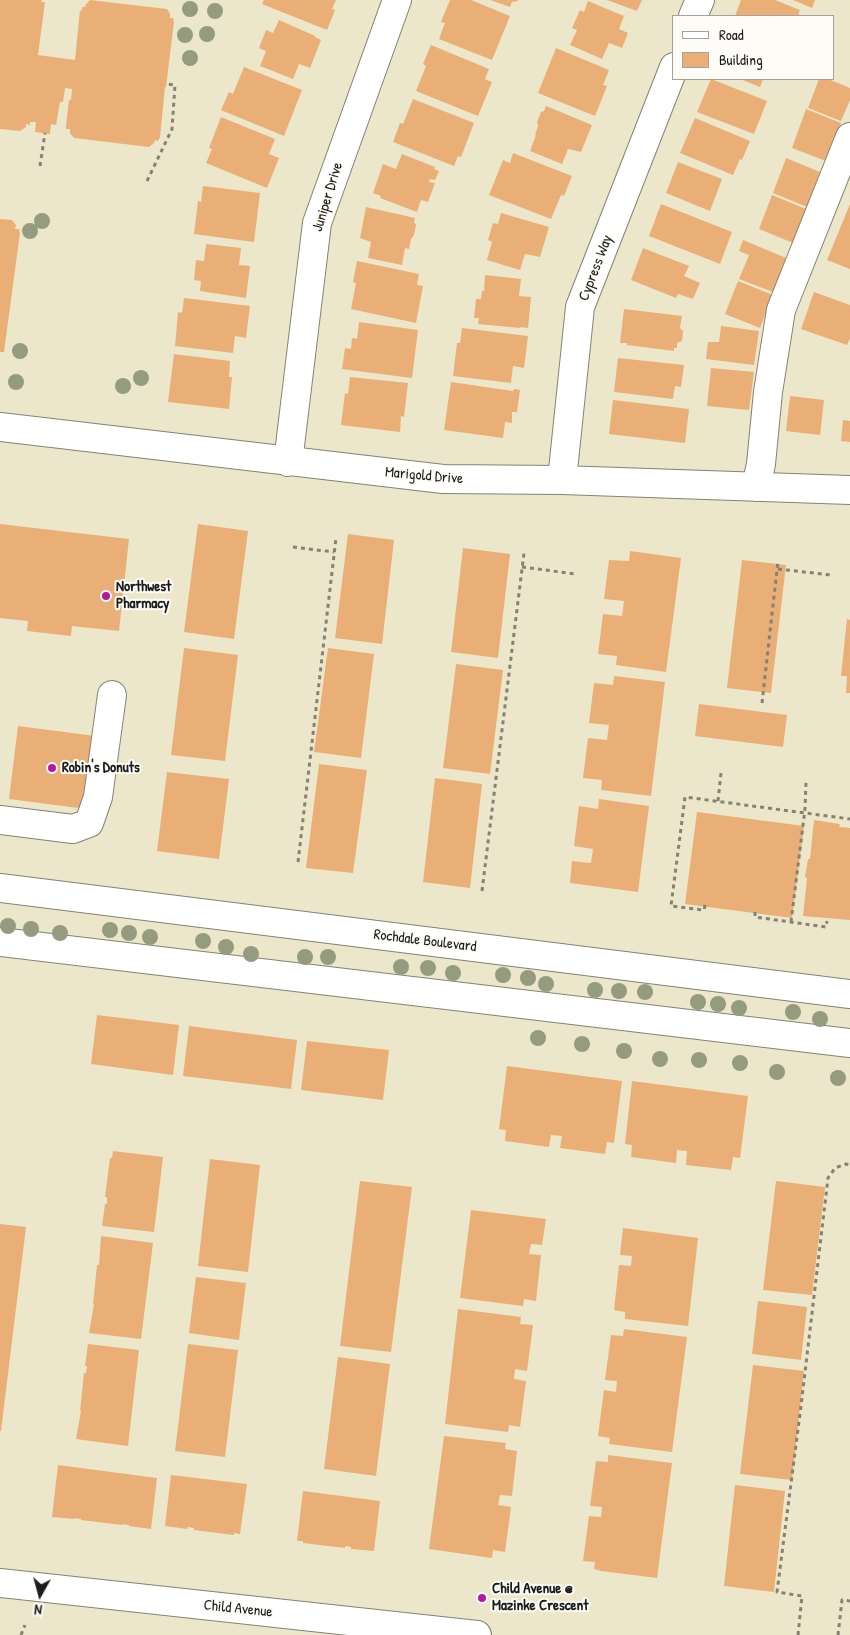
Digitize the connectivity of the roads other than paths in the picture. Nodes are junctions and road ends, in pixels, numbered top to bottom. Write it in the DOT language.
graph roads {
  1 [pos="397,0"];
  2 [pos="700,0"];
  3 [pos="693,15"];
  4 [pos="672,72"];
  5 [pos="850,138"];
  6 [pos="0,427"];
  7 [pos="288,462"];
  8 [pos="562,480"];
  9 [pos="756,487"];
  10 [pos="850,490"];
  11 [pos="112,695"];
  12 [pos="0,820"];
  13 [pos="0,888"];
  14 [pos="0,942"];
  15 [pos="850,994"];
  16 [pos="850,1043"];
  17 [pos="0,1583"];
  18 [pos="477,1635"];
  1 -- 7 [label="street, Juniper Drive"];
  2 -- 3 [label="street"];
  4 -- 8 [label="street, Cypress Way"];
  5 -- 9 [label="street"];
  6 -- 7 [label="street, Marigold Drive"];
  7 -- 8 [label="street, Marigold Drive"];
  8 -- 9 [label="street, Marigold Drive"];
  9 -- 10 [label="street, Marigold Drive"];
  11 -- 12 [label="street"];
  13 -- 15 [label="street, Rochdale Boulevard"];
  14 -- 16 [label="street"];
  17 -- 18 [label="street, Child Avenue"];
}
